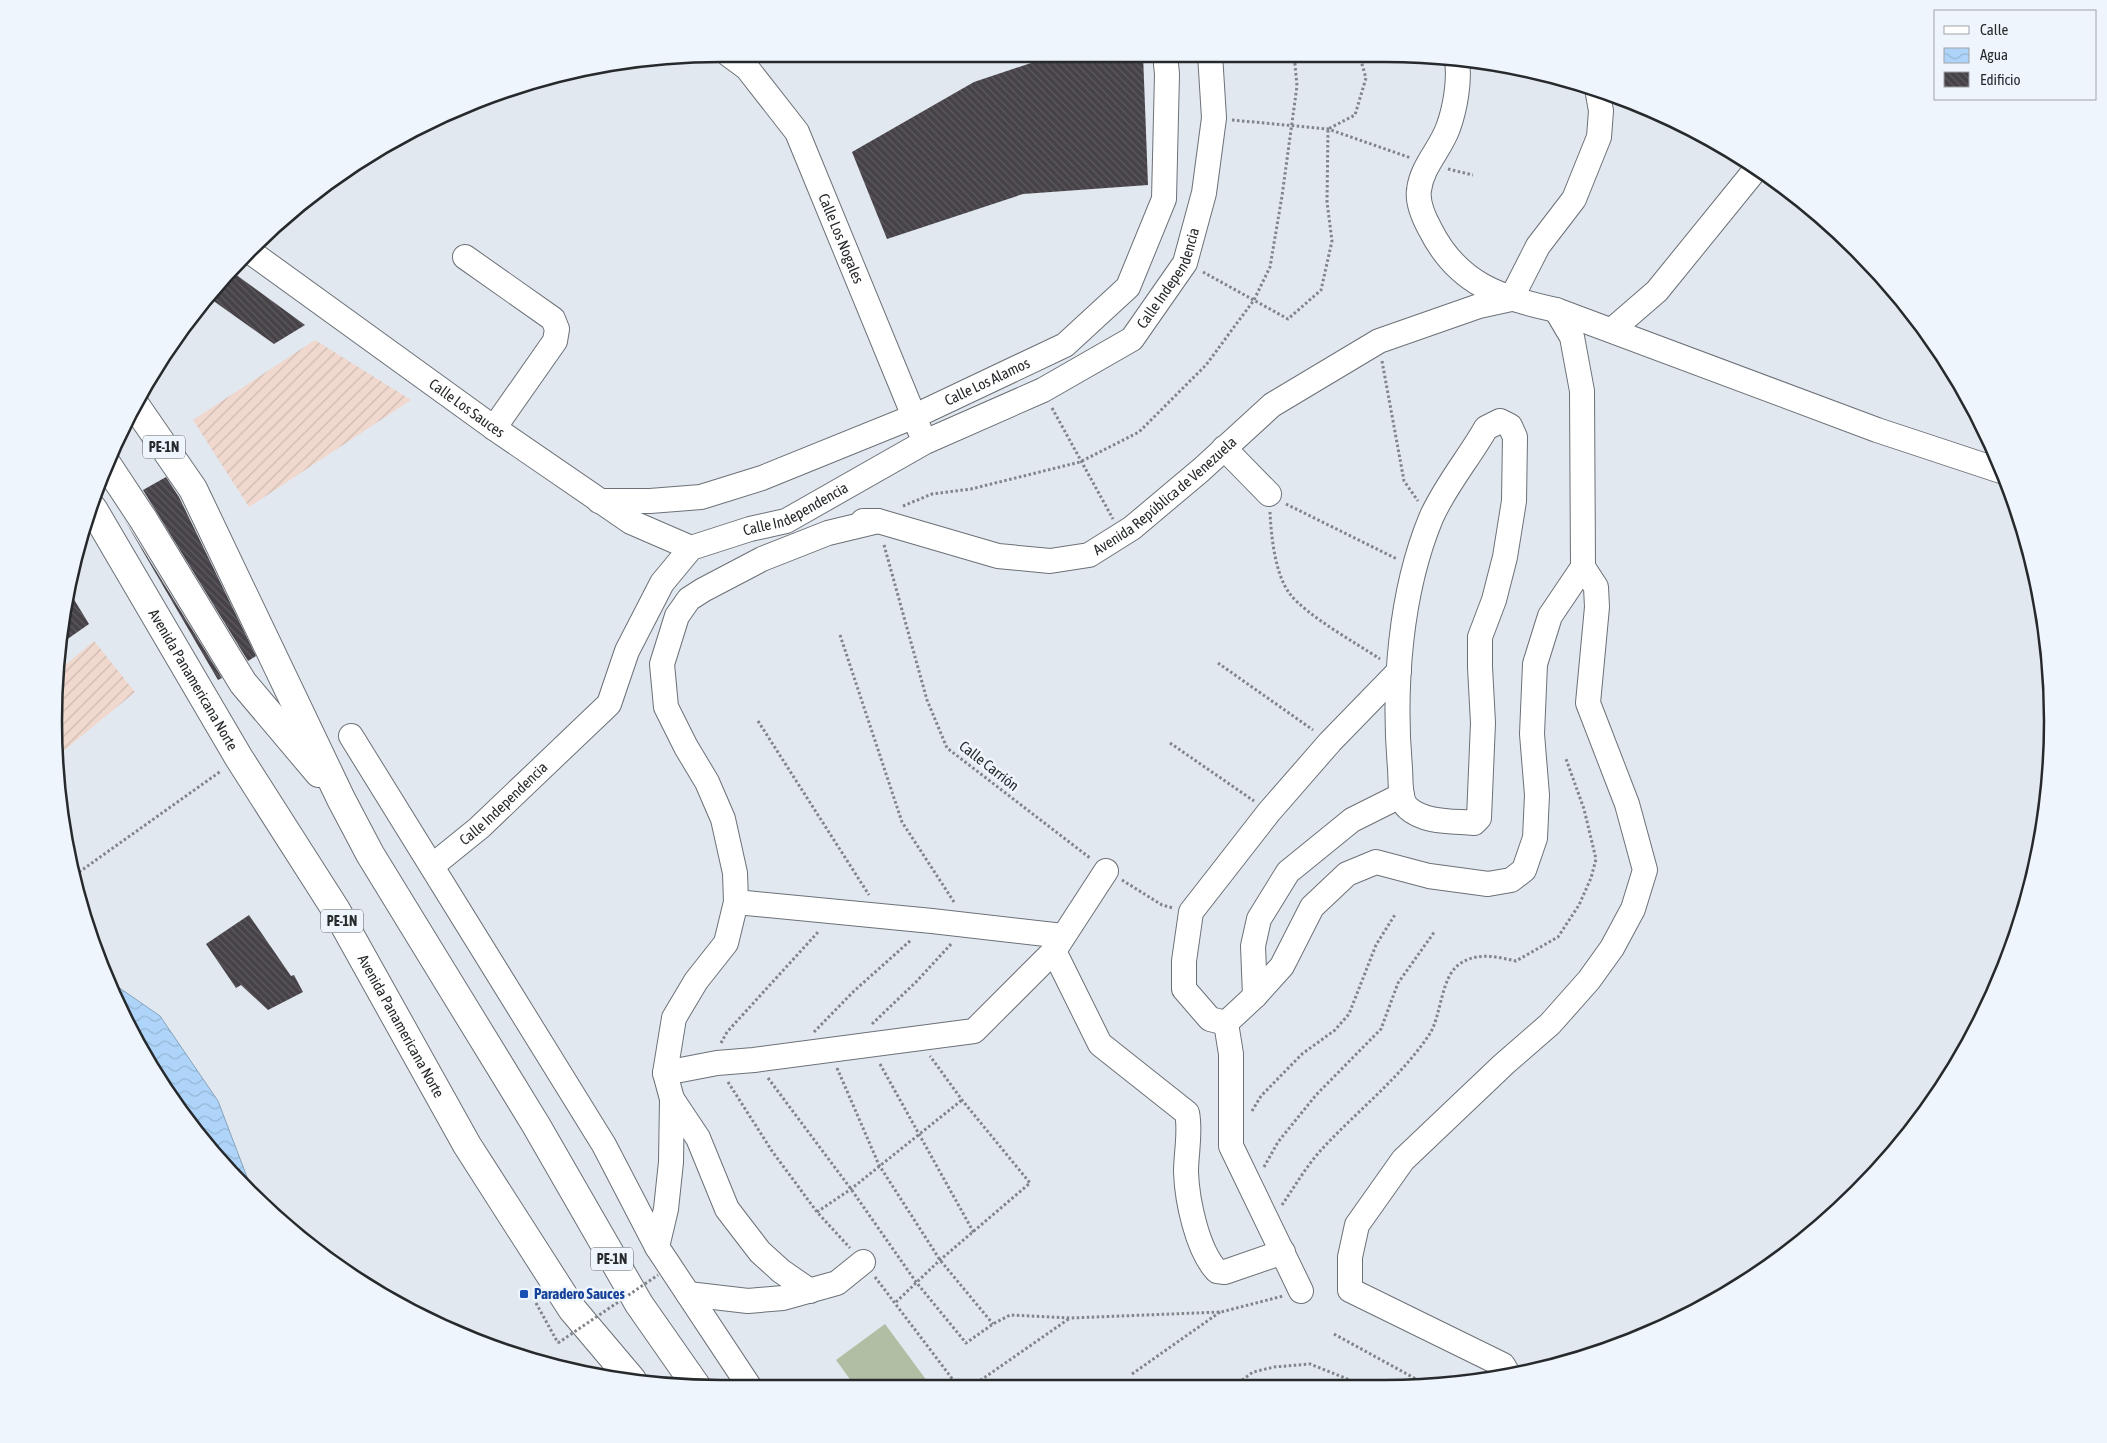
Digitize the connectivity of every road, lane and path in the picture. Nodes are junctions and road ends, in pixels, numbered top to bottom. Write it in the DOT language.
graph roads {
  1 [pos="739,62"];
  2 [pos="1166,62"];
  3 [pos="1210,62"];
  4 [pos="1361,62"];
  5 [pos="1458,67"];
  6 [pos="1599,98"];
  7 [pos="1214,118"];
  8 [pos="1328,129"];
  9 [pos="1427,164"];
  10 [pos="1752,174"];
  11 [pos="256,256"];
  12 [pos="465,257"];
  13 [pos="1185,263"];
  14 [pos="1511,299"];
  15 [pos="1556,310"];
  16 [pos="1612,330"];
  17 [pos="1379,341"];
  18 [pos="1043,390"];
  19 [pos="140,412"];
  20 [pos="915,416"];
  21 [pos="494,428"];
  22 [pos="925,442"];
  23 [pos="1224,448"];
  24 [pos="1994,469"];
  25 [pos="112,472"];
  26 [pos="1269,494"];
  27 [pos="599,500"];
  28 [pos="96,514"];
  29 [pos="1431,519"];
  30 [pos="786,521"];
  31 [pos="878,521"];
  32 [pos="1122,534"];
  33 [pos="692,548"];
  34 [pos="1414,566"];
  35 [pos="1583,567"];
  36 [pos="840,635"];
  37 [pos="1218,663"];
  38 [pos="1399,671"];
  39 [pos="758,720"];
  40 [pos="351,736"];
  41 [pos="1330,742"];
  42 [pos="1170,743"];
  43 [pos="239,758"];
  44 [pos="1566,760"];
  45 [pos="1402,795"];
  46 [pos="341,798"];
  47 [pos="1269,812"];
  48 [pos="432,866"];
  49 [pos="80,871"];
  50 [pos="1106,871"];
  51 [pos="736,902"];
  52 [pos="836,912"];
  53 [pos="1191,912"];
  54 [pos="1396,913"];
  55 [pos="883,916"];
  56 [pos="932,921"];
  57 [pos="968,925"];
  58 [pos="1435,931"];
  59 [pos="1059,944"];
  60 [pos="1255,996"];
  61 [pos="1226,1023"];
  62 [pos="916,1038"];
  63 [pos="849,1047"];
  64 [pos="791,1055"];
  65 [pos="754,1060"];
  66 [pos="717,1063"];
  67 [pos="665,1073"];
  68 [pos="672,1099"];
  69 [pos="962,1100"];
  70 [pos="1251,1113"];
  71 [pos="920,1133"];
  72 [pos="879,1165"];
  73 [pos="851,1189"];
  74 [pos="1252,1189"];
  75 [pos="817,1212"];
  76 [pos="1269,1224"];
  77 [pos="974,1233"];
  78 [pos="657,1247"];
  79 [pos="1283,1252"];
  80 [pos="940,1260"];
  81 [pos="863,1262"];
  82 [pos="658,1275"];
  83 [pos="916,1282"];
  84 [pos="810,1291"];
  85 [pos="1302,1291"];
  86 [pos="688,1294"];
  87 [pos="896,1302"];
  88 [pos="536,1304"];
  89 [pos="1221,1312"];
  90 [pos="1071,1318"];
  91 [pos="993,1324"];
  92 [pos="1334,1334"];
  93 [pos="1506,1369"];
  94 [pos="627,1374"];
  95 [pos="1132,1374"];
  96 [pos="692,1379"];
  97 [pos="1417,1379"];
  98 [pos="746,1380"];
  99 [pos="953,1380"];
  100 [pos="981,1380"];
  101 [pos="1242,1380"];
  102 [pos="1349,1380"];
  1 -- 20 [label="street, Calle Los Nogales"];
  2 -- 20 [label="street, Calle Los Alamos"];
  3 -- 7 [label="street, Calle Independencia"];
  4 -- 8 [label="path"];
  5 -- 9 [label="street"];
  6 -- 14 [label="street"];
  7 -- 8 [label="path"];
  7 -- 13 [label="street, Calle Independencia"];
  8 -- 9 [label="path"];
  8 -- 13 [label="path"];
  9 -- 14 [label="street"];
  10 -- 16 [label="street"];
  11 -- 21 [label="street, Calle Los Sauces"];
  12 -- 21 [label="street"];
  13 -- 18 [label="street, Calle Independencia"];
  14 -- 15 [label="street"];
  14 -- 17 [label="street, Avenida República de Venezuela"];
  15 -- 16 [label="street"];
  15 -- 35 [label="street"];
  16 -- 24 [label="street"];
  17 -- 23 [label="street, Avenida República de Venezuela"];
  17 -- 29 [label="path"];
  18 -- 22 [label="street, Calle Independencia"];
  18 -- 32 [label="path"];
  19 -- 46 [label="highway, PE-1N"];
  20 -- 22 [label="street, Calle Los Nogales"];
  20 -- 27 [label="street, Calle Los Alamos"];
  21 -- 27 [label="street, Calle Los Sauces"];
  22 -- 30 [label="street, Calle Independencia"];
  23 -- 26 [label="street"];
  23 -- 32 [label="street, Avenida República de Venezuela"];
  25 -- 46 [label="highway, PE-1N"];
  26 -- 34 [label="path"];
  26 -- 38 [label="path"];
  27 -- 33 [label="street, Calle Los Sauces"];
  28 -- 43 [label="highway, Avenida Panamericana Norte / PE-1N"];
  29 -- 34 [label="street"];
  29 -- 45 [label="street"];
  30 -- 31 [label="street, Avenida República de Venezuela"];
  30 -- 33 [label="street, Calle Independencia"];
  31 -- 32 [label="street, Avenida República de Venezuela"];
  31 -- 50 [label="path, Calle Carrión"];
  31 -- 51 [label="street"];
  33 -- 48 [label="street, Calle Independencia"];
  34 -- 38 [label="street"];
  35 -- 60 [label="street"];
  35 -- 93 [label="street"];
  36 -- 57 [label="path"];
  37 -- 41 [label="path"];
  38 -- 41 [label="street"];
  38 -- 45 [label="street"];
  39 -- 55 [label="path"];
  40 -- 48 [label="street"];
  41 -- 47 [label="street"];
  42 -- 47 [label="path"];
  43 -- 49 [label="path"];
  43 -- 94 [label="highway, Avenida Panamericana Norte / PE-1N"];
  44 -- 76 [label="path"];
  45 -- 60 [label="street"];
  46 -- 96 [label="highway, PE-1N"];
  47 -- 53 [label="street"];
  48 -- 78 [label="street"];
  50 -- 53 [label="path, Calle Carrión"];
  50 -- 59 [label="street"];
  51 -- 52 [label="street"];
  51 -- 67 [label="street"];
  52 -- 55 [label="street"];
  52 -- 66 [label="path"];
  53 -- 61 [label="street"];
  54 -- 70 [label="path"];
  55 -- 56 [label="street"];
  56 -- 57 [label="street"];
  56 -- 64 [label="path"];
  57 -- 59 [label="street"];
  57 -- 63 [label="path"];
  58 -- 74 [label="path"];
  59 -- 62 [label="street"];
  59 -- 79 [label="street"];
  60 -- 61 [label="street"];
  61 -- 74 [label="street"];
  62 -- 63 [label="street"];
  62 -- 69 [label="path"];
  63 -- 64 [label="street"];
  63 -- 71 [label="path"];
  63 -- 72 [label="path"];
  64 -- 65 [label="street"];
  65 -- 66 [label="street"];
  65 -- 73 [label="path"];
  66 -- 67 [label="street"];
  66 -- 75 [label="path"];
  67 -- 68 [label="street"];
  68 -- 78 [label="street"];
  68 -- 84 [label="street"];
  69 -- 71 [label="path"];
  69 -- 77 [label="path"];
  71 -- 72 [label="path"];
  71 -- 77 [label="path"];
  72 -- 73 [label="path"];
  72 -- 80 [label="path"];
  73 -- 75 [label="path"];
  73 -- 83 [label="path"];
  74 -- 76 [label="street"];
  75 -- 81 [label="path"];
  76 -- 79 [label="street"];
  77 -- 80 [label="path"];
  78 -- 86 [label="street"];
  79 -- 85 [label="street"];
  80 -- 83 [label="path"];
  80 -- 91 [label="path"];
  81 -- 84 [label="street"];
  81 -- 87 [label="path"];
  82 -- 88 [label="path, bridge"];
  83 -- 87 [label="path"];
  83 -- 91 [label="path"];
  84 -- 86 [label="street"];
  85 -- 89 [label="path"];
  86 -- 98 [label="street"];
  87 -- 99 [label="path"];
  89 -- 90 [label="path"];
  89 -- 95 [label="path"];
  90 -- 91 [label="path"];
  90 -- 100 [label="path"];
  92 -- 97 [label="path"];
  101 -- 102 [label="path"];
}
